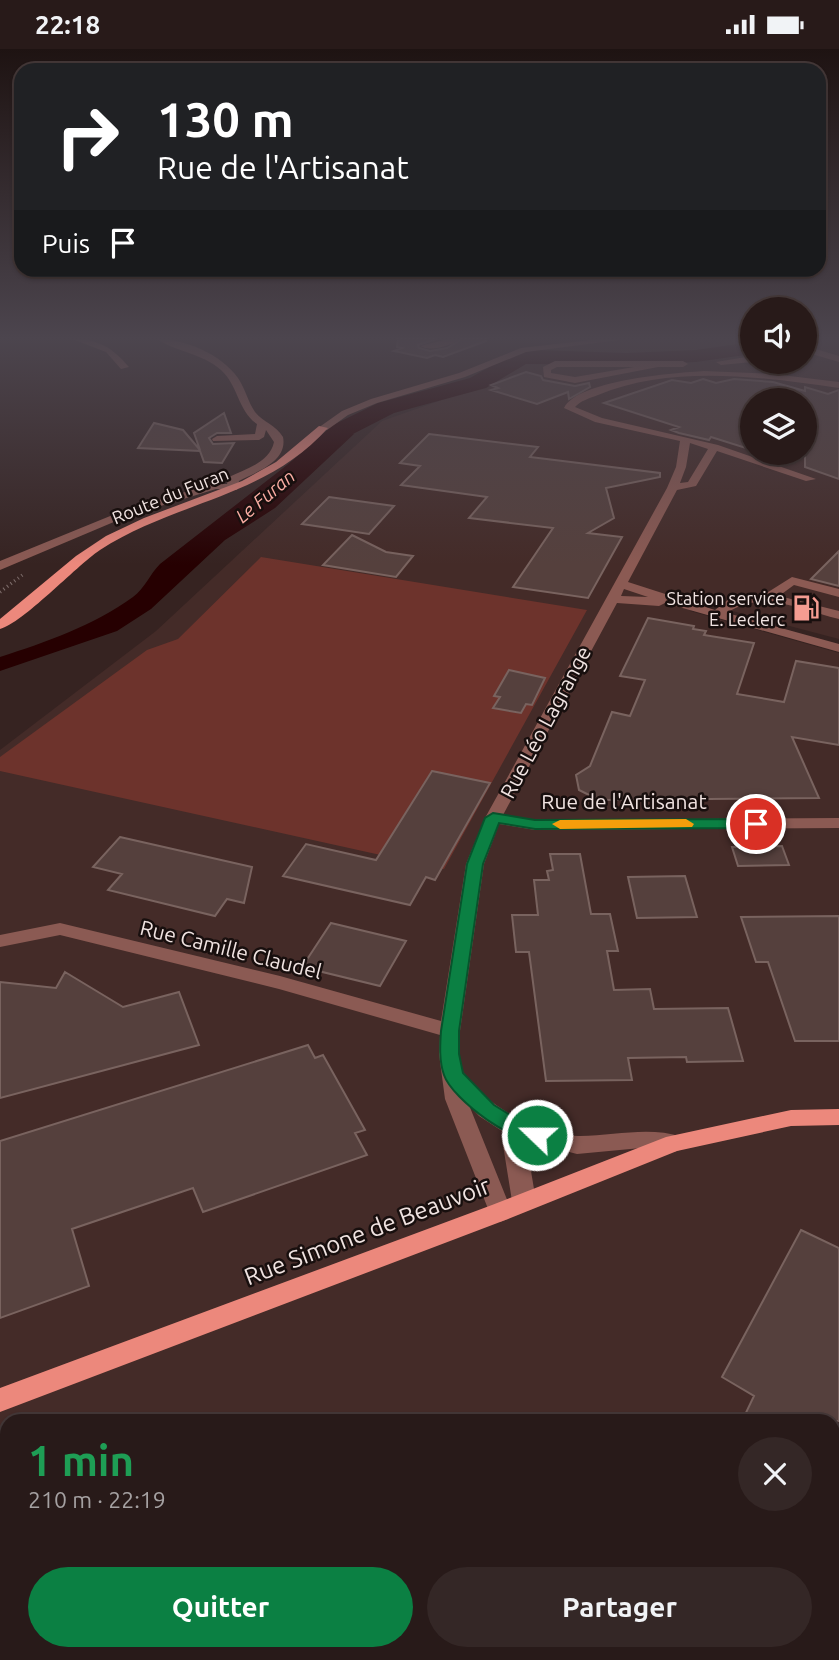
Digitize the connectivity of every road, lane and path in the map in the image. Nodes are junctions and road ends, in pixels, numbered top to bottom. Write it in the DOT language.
graph roads {
  1 [pos="253,414"];
  2 [pos="343,414"];
  3 [pos="584,414"];
  4 [pos="263,422"];
  5 [pos="323,428"];
  6 [pos="216,439"];
  7 [pos="685,439"];
  8 [pos="714,447"];
  9 [pos="810,479"];
  10 [pos="233,488"];
  11 [pos="673,488"];
  12 [pos="0,566"];
  13 [pos="621,584"];
  14 [pos="839,593"];
  15 [pos="769,597"];
  16 [pos="612,599"];
  17 [pos="683,605"];
  18 [pos="717,614"];
  19 [pos="839,615"];
  20 [pos="0,625"];
  21 [pos="839,648"];
  22 [pos="493,818"];
  23 [pos="839,824"];
  24 [pos="0,941"];
  25 [pos="450,1031"];
  26 [pos="453,1076"];
  27 [pos="839,1117"];
  28 [pos="517,1130"];
  29 [pos="674,1143"];
  30 [pos="524,1201"];
  31 [pos="499,1212"];
  32 [pos="0,1400"];
  1 -- 4 [label="street"];
  2 -- 5 [label="street"];
  3 -- 7 [label="street"];
  4 -- 6 [label="street"];
  4 -- 10 [label="street"];
  5 -- 10 [label="main road, Route du Furan"];
  7 -- 8 [label="street"];
  7 -- 11 [label="street, Rue Léo Lagrange"];
  8 -- 9 [label="street"];
  8 -- 11 [label="street"];
  10 -- 12 [label="street"];
  10 -- 20 [label="main road, Route du Furan"];
  11 -- 13 [label="street, Rue Léo Lagrange"];
  13 -- 16 [label="street, Rue Léo Lagrange"];
  13 -- 17 [label="street"];
  14 -- 15 [label="street"];
  15 -- 18 [label="street"];
  15 -- 19 [label="street"];
  16 -- 17 [label="street"];
  16 -- 22 [label="street, Rue Léo Lagrange"];
  17 -- 18 [label="street"];
  18 -- 21 [label="street"];
  22 -- 23 [label="street, Rue de l'Artisanat"];
  22 -- 25 [label="street, Rue Léo Lagrange"];
  24 -- 25 [label="street, Rue Camille Claudel"];
  25 -- 26 [label="street, Rue Léo Lagrange"];
  26 -- 28 [label="street"];
  26 -- 31 [label="street, Rue Léo Lagrange"];
  27 -- 29 [label="main road, Rue Simone de Beauvoir"];
  28 -- 29 [label="street"];
  28 -- 30 [label="street"];
  29 -- 30 [label="main road, Rue Simone de Beauvoir"];
  30 -- 31 [label="main road, Rue Simone de Beauvoir"];
  31 -- 32 [label="main road, Rue Simone de Beauvoir"];
}
